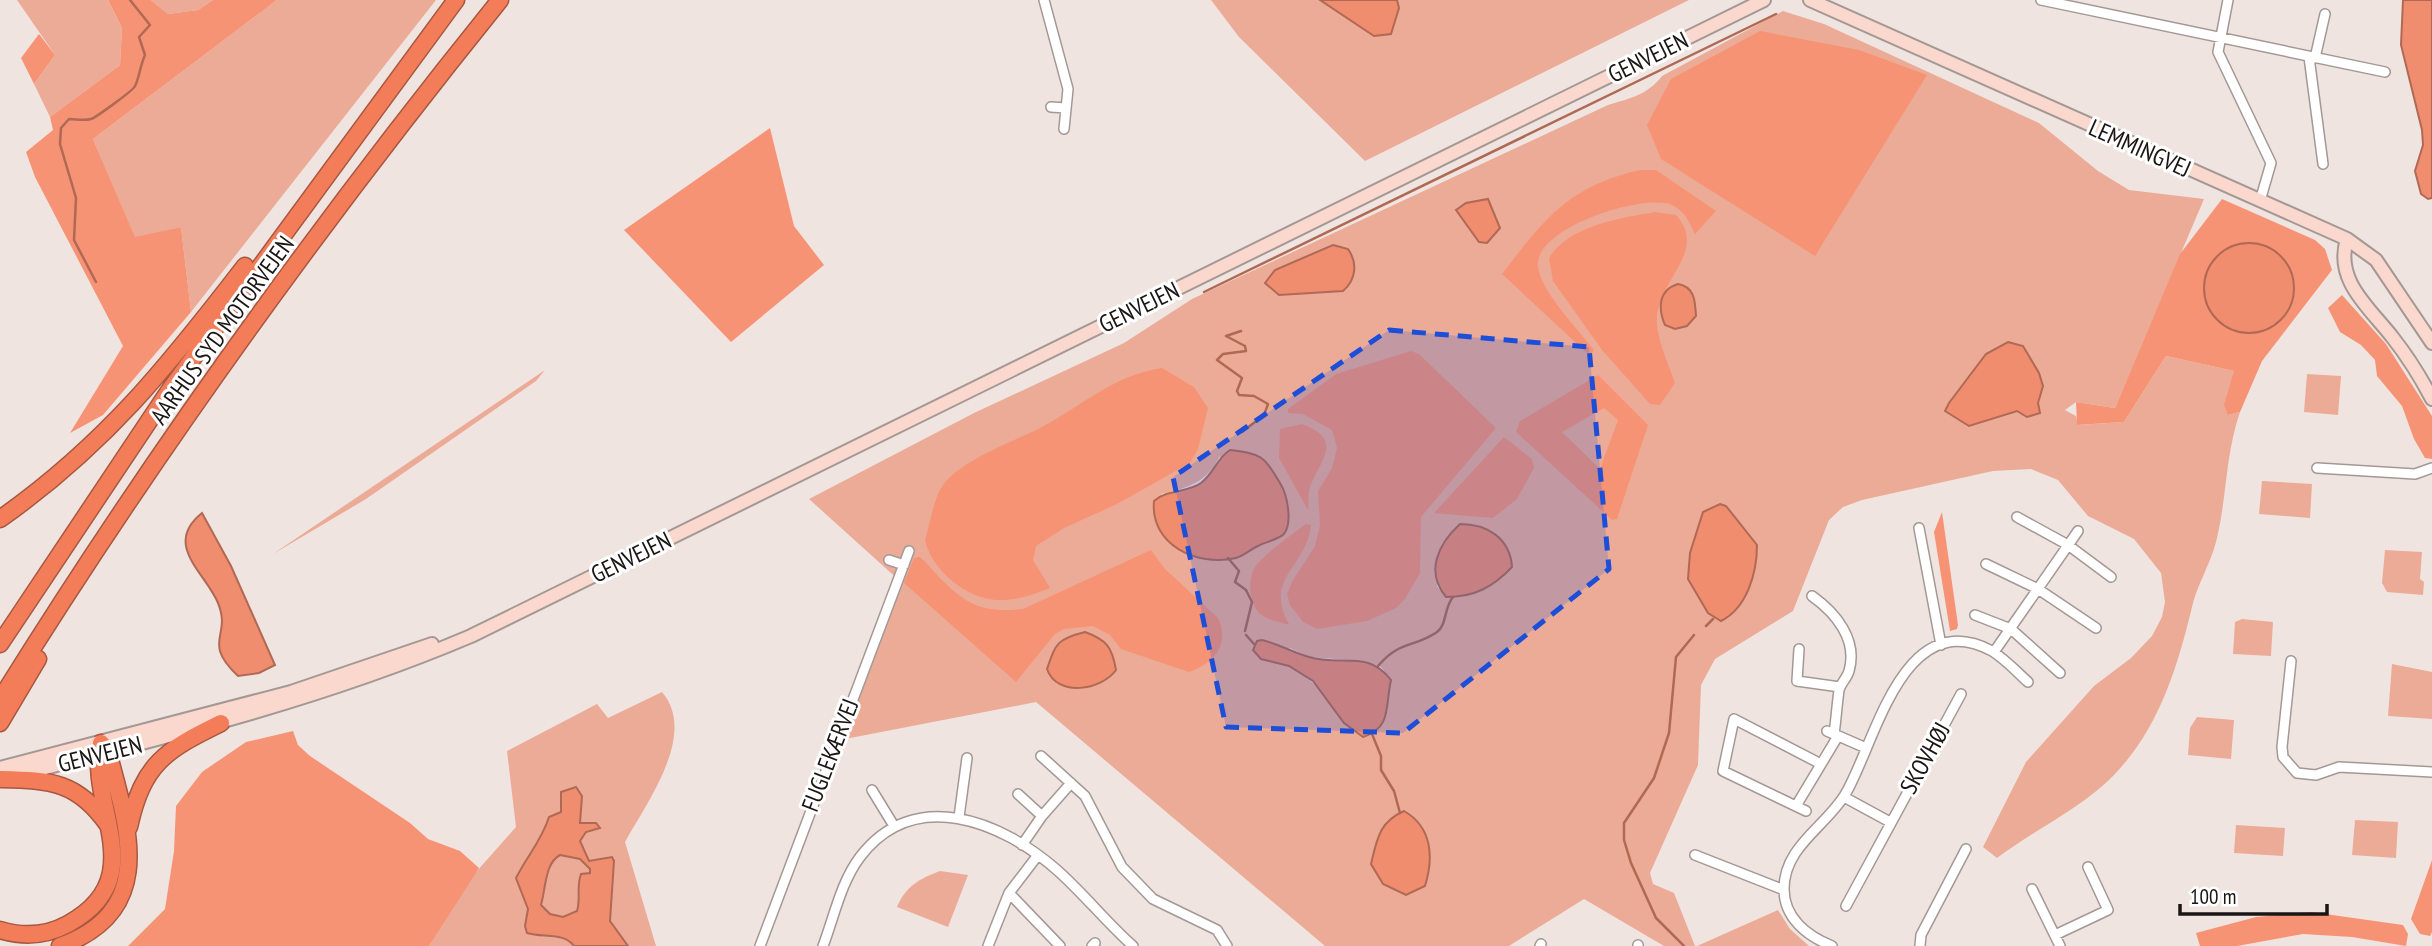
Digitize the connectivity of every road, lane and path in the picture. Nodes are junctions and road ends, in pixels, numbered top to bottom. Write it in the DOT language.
graph roads {
  1 [pos="456,0"];
  2 [pos="500,0"];
  3 [pos="1044,0"];
  4 [pos="1764,0"];
  5 [pos="1810,0"];
  6 [pos="2041,0"];
  7 [pos="2228,0"];
  8 [pos="2325,14"];
  9 [pos="2220,40"];
  10 [pos="2312,58"];
  11 [pos="2385,72"];
  12 [pos="1051,107"];
  13 [pos="1066,108"];
  14 [pos="1064,129"];
  15 [pos="2323,164"];
  16 [pos="2260,201"];
  17 [pos="302,206"];
  18 [pos="2347,239"];
  19 [pos="2432,342"];
  20 [pos="2432,399"];
  21 [pos="2317,468"];
  22 [pos="2432,468"];
  23 [pos="122,513"];
  24 [pos="2017,517"];
  25 [pos="0,519"];
  26 [pos="1919,527"];
  27 [pos="2078,531"];
  28 [pos="2068,545"];
  29 [pos="909,551"];
  30 [pos="889,560"];
  31 [pos="1986,564"];
  32 [pos="904,565"];
  33 [pos="2111,577"];
  34 [pos="2038,589"];
  35 [pos="1812,596"];
  36 [pos="514,613"];
  37 [pos="1975,615"];
  38 [pos="2095,628"];
  39 [pos="2011,629"];
  40 [pos="0,643"];
  41 [pos="1941,645"];
  42 [pos="1799,649"];
  43 [pos="1994,652"];
  44 [pos="2291,662"];
  45 [pos="2060,673"];
  46 [pos="2028,682"];
  47 [pos="1840,687"];
  48 [pos="1961,694"];
  49 [pos="0,700"];
  50 [pos="0,723"];
  51 [pos="221,723"];
  52 [pos="1833,734"];
  53 [pos="1866,748"];
  54 [pos="102,750"];
  55 [pos="1041,756"];
  56 [pos="967,758"];
  57 [pos="1821,764"];
  58 [pos="2432,772"];
  59 [pos="0,775"];
  60 [pos="1071,783"];
  61 [pos="872,790"];
  62 [pos="1018,794"];
  63 [pos="1844,797"];
  64 [pos="1797,806"];
  65 [pos="1806,811"];
  66 [pos="1042,816"];
  67 [pos="959,817"];
  68 [pos="1890,822"];
  69 [pos="894,826"];
  70 [pos="109,827"];
  71 [pos="128,829"];
  72 [pos="1023,845"];
  73 [pos="1966,849"];
  74 [pos="1038,855"];
  75 [pos="1695,855"];
  76 [pos="2088,867"];
  77 [pos="2032,889"];
  78 [pos="1784,890"];
  79 [pos="1009,893"];
  80 [pos="1846,906"];
  81 [pos="0,930"];
  82 [pos="2055,935"];
  83 [pos="60,946"];
  84 [pos="760,946"];
  85 [pos="823,946"];
  86 [pos="988,946"];
  87 [pos="1060,946"];
  88 [pos="1133,946"];
  89 [pos="1227,946"];
  90 [pos="1832,946"];
  91 [pos="1920,946"];
  92 [pos="2060,946"];
  1 -- 17 [label="highway, AARHUS SYD MOTORVEJEN"];
  2 -- 23 [label="highway, AARHUS SYD MOTORVEJEN"];
  3 -- 13 [label="street"];
  4 -- 36 [label="street, GENVEJEN"];
  5 -- 16 [label="street, LEMMINGVEJ"];
  6 -- 9 [label="street"];
  7 -- 9 [label="street"];
  8 -- 10 [label="street"];
  9 -- 10 [label="street"];
  9 -- 16 [label="street"];
  10 -- 11 [label="street"];
  10 -- 15 [label="street"];
  12 -- 13 [label="street"];
  13 -- 14 [label="street"];
  16 -- 18 [label="street, LEMMINGVEJ"];
  17 -- 25 [label="highway"];
  17 -- 40 [label="highway, AARHUS SYD MOTORVEJEN"];
  18 -- 19 [label="street, LEMMINGVEJ"];
  18 -- 20 [label="street"];
  21 -- 22 [label="street"];
  23 -- 49 [label="highway, AARHUS SYD MOTORVEJEN"];
  23 -- 50 [label="highway"];
  24 -- 28 [label="street"];
  26 -- 41 [label="street"];
  27 -- 28 [label="street"];
  28 -- 33 [label="street"];
  28 -- 34 [label="street"];
  29 -- 32 [label="street, FUGLEKÆRVEJ"];
  30 -- 32 [label="street"];
  31 -- 34 [label="street"];
  32 -- 84 [label="street, FUGLEKÆRVEJ"];
  34 -- 38 [label="street"];
  34 -- 39 [label="street"];
  35 -- 47 [label="street"];
  36 -- 51 [label="street, GENVEJEN"];
  36 -- 54 [label="street, GENVEJEN"];
  37 -- 39 [label="street"];
  39 -- 43 [label="street"];
  39 -- 45 [label="street"];
  41 -- 43 [label="street"];
  41 -- 53 [label="street"];
  42 -- 47 [label="street"];
  43 -- 46 [label="street"];
  44 -- 58 [label="street"];
  47 -- 52 [label="street"];
  48 -- 68 [label="street, SKOVHØJ"];
  51 -- 54 [label="street, GENVEJEN"];
  51 -- 71 [label="highway"];
  52 -- 53 [label="street"];
  52 -- 57 [label="street"];
  53 -- 63 [label="street"];
  54 -- 59 [label="street, GENVEJEN"];
  54 -- 70 [label="highway"];
  54 -- 71 [label="highway"];
  55 -- 60 [label="street"];
  56 -- 67 [label="street"];
  57 -- 64 [label="street"];
  57 -- 64 [label="street"];
  59 -- 70 [label="highway"];
  60 -- 66 [label="street"];
  60 -- 89 [label="street"];
  61 -- 69 [label="street"];
  62 -- 66 [label="street"];
  63 -- 68 [label="street, SKOVHØJ"];
  63 -- 78 [label="street"];
  64 -- 65 [label="street"];
  66 -- 72 [label="street"];
  67 -- 69 [label="street"];
  67 -- 72 [label="street"];
  68 -- 80 [label="street, SKOVHØJ"];
  69 -- 85 [label="street"];
  70 -- 81 [label="highway"];
  71 -- 83 [label="highway"];
  72 -- 74 [label="street"];
  73 -- 91 [label="street"];
  74 -- 79 [label="street"];
  74 -- 88 [label="street"];
  75 -- 78 [label="street"];
  76 -- 82 [label="street"];
  77 -- 82 [label="street"];
  78 -- 90 [label="street"];
  79 -- 86 [label="street"];
  79 -- 87 [label="street"];
  82 -- 92 [label="street"];
}
